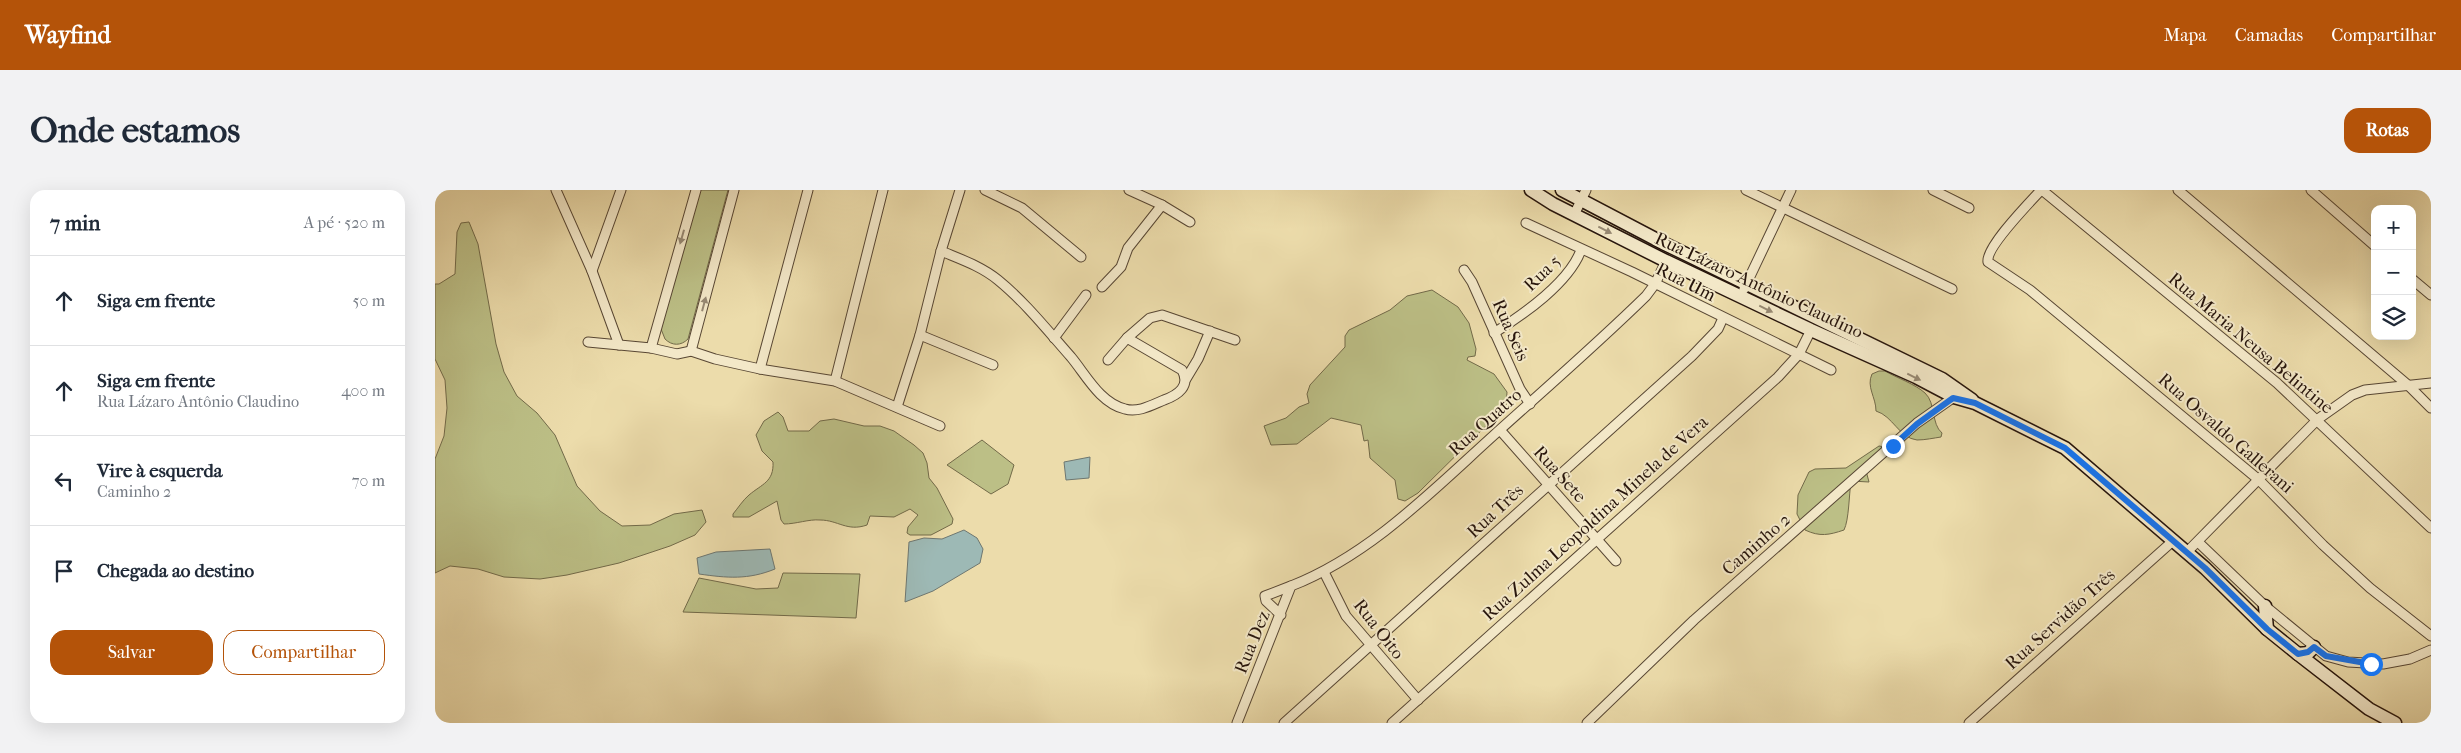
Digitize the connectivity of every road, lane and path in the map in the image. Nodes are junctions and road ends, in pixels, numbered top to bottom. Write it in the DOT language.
graph roads {
  1 [pos="556,190"];
  2 [pos="621,190"];
  3 [pos="696,190"];
  4 [pos="734,190"];
  5 [pos="808,190"];
  6 [pos="883,190"];
  7 [pos="960,190"];
  8 [pos="985,190"];
  9 [pos="1129,190"];
  10 [pos="1531,190"];
  11 [pos="1562,190"];
  12 [pos="1746,190"];
  13 [pos="1791,190"];
  14 [pos="1933,190"];
  15 [pos="2042,190"];
  16 [pos="2178,190"];
  17 [pos="2311,190"];
  18 [pos="1583,196"];
  19 [pos="1162,205"];
  20 [pos="1783,207"];
  21 [pos="1969,208"];
  22 [pos="1575,215"];
  23 [pos="1190,222"];
  24 [pos="1527,223"];
  25 [pos="2371,242"];
  26 [pos="1581,250"];
  27 [pos="941,251"];
  28 [pos="1081,256"];
  29 [pos="1666,261"];
  30 [pos="1464,270"];
  31 [pos="592,271"];
  32 [pos="2416,282"];
  33 [pos="1747,283"];
  34 [pos="1655,284"];
  35 [pos="1102,287"];
  36 [pos="1952,289"];
  37 [pos="1086,295"];
  38 [pos="2431,295"];
  39 [pos="1740,296"];
  40 [pos="1723,318"];
  41 [pos="1811,330"];
  42 [pos="1210,331"];
  43 [pos="1494,333"];
  44 [pos="920,335"];
  45 [pos="1054,338"];
  46 [pos="1127,338"];
  47 [pos="1235,340"];
  48 [pos="588,342"];
  49 [pos="619,344"];
  50 [pos="651,348"];
  51 [pos="691,351"];
  52 [pos="1799,354"];
  53 [pos="1108,360"];
  54 [pos="993,365"];
  55 [pos="760,369"];
  56 [pos="1831,370"];
  57 [pos="1186,379"];
  58 [pos="835,381"];
  59 [pos="2431,383"];
  60 [pos="2409,386"];
  61 [pos="1953,398"];
  62 [pos="1975,403"];
  63 [pos="1530,404"];
  64 [pos="897,407"];
  65 [pos="2431,408"];
  66 [pos="2318,419"];
  67 [pos="940,426"];
  68 [pos="1500,430"];
  69 [pos="2259,480"];
  70 [pos="1548,484"];
  71 [pos="2431,528"];
  72 [pos="1596,539"];
  73 [pos="2173,540"];
  74 [pos="2198,542"];
  75 [pos="2187,552"];
  76 [pos="1616,561"];
  77 [pos="1324,572"];
  78 [pos="1291,586"];
  79 [pos="2265,606"];
  80 [pos="1281,615"];
  81 [pos="2267,629"];
  82 [pos="2431,636"];
  83 [pos="1369,646"];
  84 [pos="2314,647"];
  85 [pos="2431,650"];
  86 [pos="2298,654"];
  87 [pos="1418,700"];
  88 [pos="1394,722"];
  89 [pos="1237,723"];
  90 [pos="1284,723"];
  91 [pos="1587,723"];
  92 [pos="1969,723"];
  93 [pos="2395,723"];
  1 -- 31 [label="street"];
  2 -- 31 [label="street"];
  3 -- 50 [label="street, one-way"];
  51 -- 4 [label="street, one-way"];
  5 -- 55 [label="street"];
  6 -- 58 [label="street"];
  7 -- 27 [label="street"];
  8 -- 28 [label="street"];
  9 -- 19 [label="street"];
  10 -- 22 [label="main road, Rua Lázaro Antônio Claudino"];
  11 -- 18 [label="main road, Rua Lázaro Antônio Claudino"];
  12 -- 20 [label="street"];
  13 -- 20 [label="street"];
  14 -- 21 [label="street"];
  15 -- 66 [label="street, Rua Maria Neusa Belintine"];
  15 -- 69 [label="street, Rua Osvaldo Gallerani"];
  16 -- 60 [label="street"];
  17 -- 25 [label="street"];
  18 -- 22 [label="street"];
  18 -- 33 [label="main road, Rua Lázaro Antônio Claudino"];
  19 -- 23 [label="street"];
  19 -- 35 [label="street"];
  20 -- 33 [label="street"];
  20 -- 36 [label="street"];
  22 -- 29 [label="main road, Rua Lázaro Antônio Claudino, one-way"];
  24 -- 26 [label="street, Rua Um"];
  26 -- 34 [label="street, Rua Um"];
  26 -- 43 [label="street, Rua 5"];
  27 -- 44 [label="street"];
  27 -- 45 [label="street"];
  29 -- 34 [label="street, Rua Quatro"];
  29 -- 39 [label="main road, Rua Lázaro Antônio Claudino"];
  30 -- 43 [label="street, Rua Seis"];
  31 -- 49 [label="street"];
  32 -- 38 [label="street"];
  33 -- 39 [label="street"];
  33 -- 62 [label="main road, Rua Lázaro Antônio Claudino"];
  34 -- 40 [label="street, Rua Um"];
  34 -- 63 [label="street, Rua Quatro"];
  37 -- 45 [label="street"];
  39 -- 41 [label="main road, Rua Lázaro Antônio Claudino, one-way"];
  40 -- 52 [label="street, Rua Um"];
  40 -- 70 [label="street, Rua Três"];
  41 -- 52 [label="street, Rua Zulma Leopoldina Minela de Vera"];
  41 -- 61 [label="main road, Rua Lázaro Antônio Claudino, one-way"];
  42 -- 46 [label="street"];
  42 -- 47 [label="street"];
  42 -- 57 [label="street"];
  43 -- 63 [label="street, Rua Seis"];
  44 -- 54 [label="street"];
  44 -- 64 [label="street"];
  45 -- 57 [label="street"];
  46 -- 53 [label="street"];
  46 -- 57 [label="street"];
  48 -- 49 [label="street"];
  49 -- 50 [label="street"];
  50 -- 51 [label="street"];
  51 -- 55 [label="street"];
  52 -- 56 [label="street, Rua Um"];
  52 -- 72 [label="street, Rua Zulma Leopoldina Minela de Vera"];
  55 -- 58 [label="street"];
  58 -- 64 [label="street"];
  59 -- 60 [label="street"];
  60 -- 65 [label="street"];
  60 -- 66 [label="street"];
  61 -- 62 [label="main road, Rua Lázaro Antônio Claudino"];
  61 -- 91 [label="street, Caminho 2"];
  62 -- 73 [label="main road, Rua Lázaro Antônio Claudino"];
  63 -- 68 [label="street, Rua Quatro"];
  64 -- 67 [label="street"];
  66 -- 69 [label="street"];
  66 -- 71 [label="street, Rua Maria Neusa Belintine"];
  68 -- 70 [label="street, Rua Sete"];
  68 -- 77 [label="street, Rua Quatro"];
  69 -- 74 [label="street"];
  69 -- 82 [label="street, Rua Osvaldo Gallerani"];
  70 -- 72 [label="street, Rua Sete"];
  70 -- 83 [label="street, Rua Três"];
  72 -- 76 [label="street, Rua Sete"];
  72 -- 87 [label="street, Rua Zulma Leopoldina Minela de Vera"];
  73 -- 75 [label="main road, Rua Lázaro Antônio Claudino"];
  73 -- 92 [label="street, Rua Servidão Três"];
  74 -- 75 [label="street"];
  74 -- 79 [label="street"];
  75 -- 81 [label="main road, Rua Lázaro Antônio Claudino"];
  77 -- 78 [label="street, Rua Quatro"];
  77 -- 83 [label="street, Rua Oito"];
  78 -- 80 [label="street, Rua Dez"];
  78 -- 80 [label="street"];
  79 -- 81 [label="main road"];
  79 -- 84 [label="street"];
  80 -- 89 [label="street, Rua Dez"];
  81 -- 86 [label="main road, Rua Lázaro Antônio Claudino"];
  83 -- 87 [label="street, Rua Oito"];
  83 -- 90 [label="street, Rua Três"];
  84 -- 85 [label="street"];
  84 -- 86 [label="main road"];
  86 -- 93 [label="main road, Rua Lázaro Antônio Claudino"];
  87 -- 88 [label="street, Rua Zulma Leopoldina Minela de Vera"];
}
